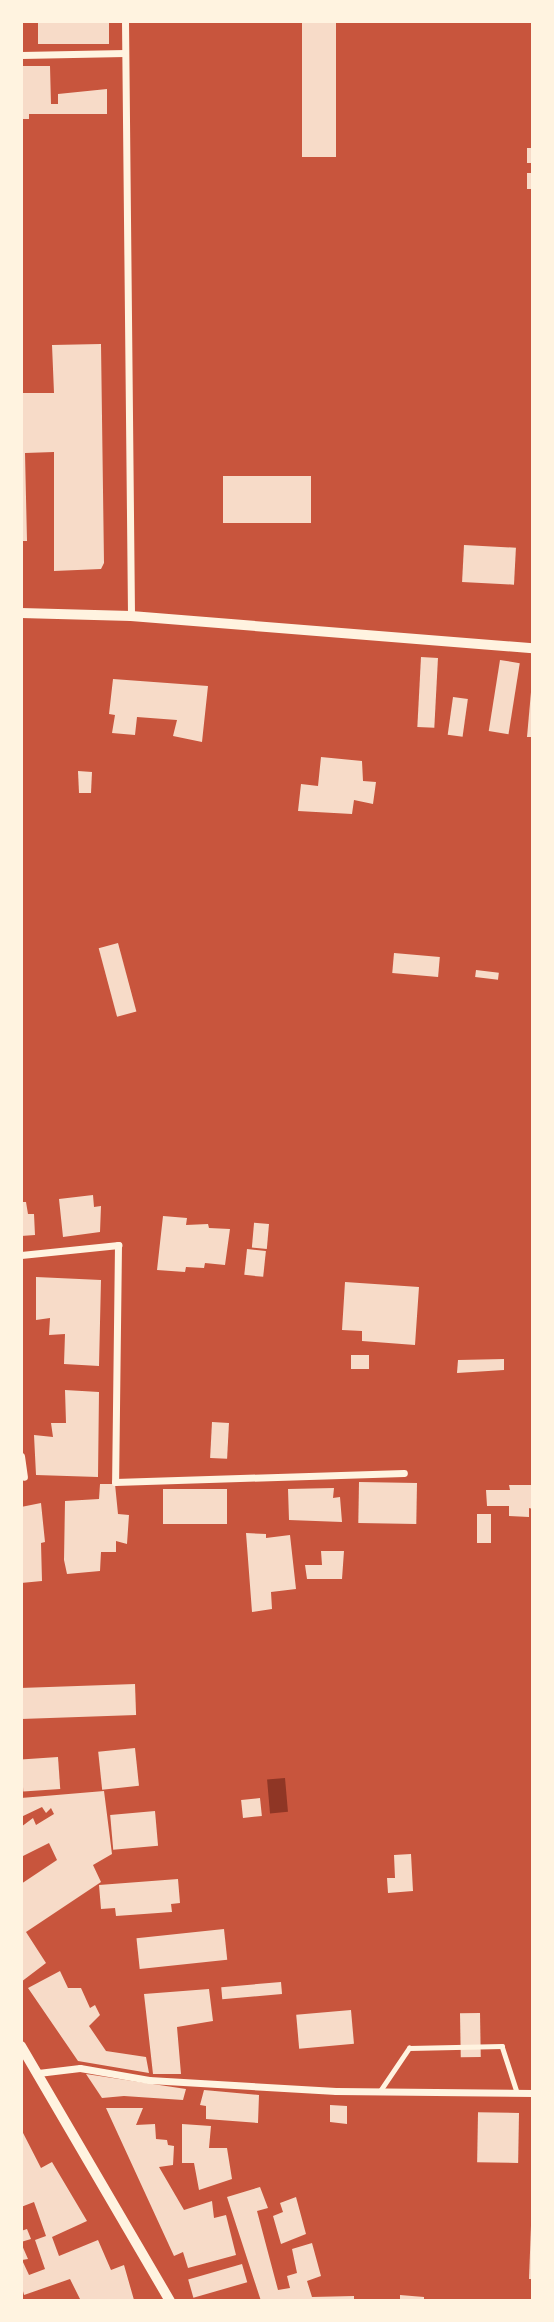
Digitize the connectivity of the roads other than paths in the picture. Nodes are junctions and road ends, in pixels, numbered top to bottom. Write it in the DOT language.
graph roads {
  1 [pos="125,21"];
  2 [pos="125,53"];
  3 [pos="21,55"];
  4 [pos="21,613"];
  5 [pos="131,616"];
  6 [pos="533,648"];
  7 [pos="21,1255"];
  8 [pos="21,1456"];
  9 [pos="404,1473"];
  10 [pos="24,1477"];
  11 [pos="21,2046"];
  12 [pos="38,2073"];
  13 [pos="380,2091"];
  14 [pos="517,2092"];
  15 [pos="533,2092"];
  16 [pos="170,2301"];
  1 -- 2 [label="street"];
  2 -- 3 [label="street"];
  2 -- 5 [label="street"];
  4 -- 5 [label="street"];
  5 -- 6 [label="street"];
  7 -- 9 [label="street"];
  8 -- 10 [label="street"];
  11 -- 12 [label="street"];
  12 -- 13 [label="street"];
  12 -- 16 [label="street"];
  13 -- 14 [label="street"];
  13 -- 14 [label="lane"];
  14 -- 15 [label="street"];
}
